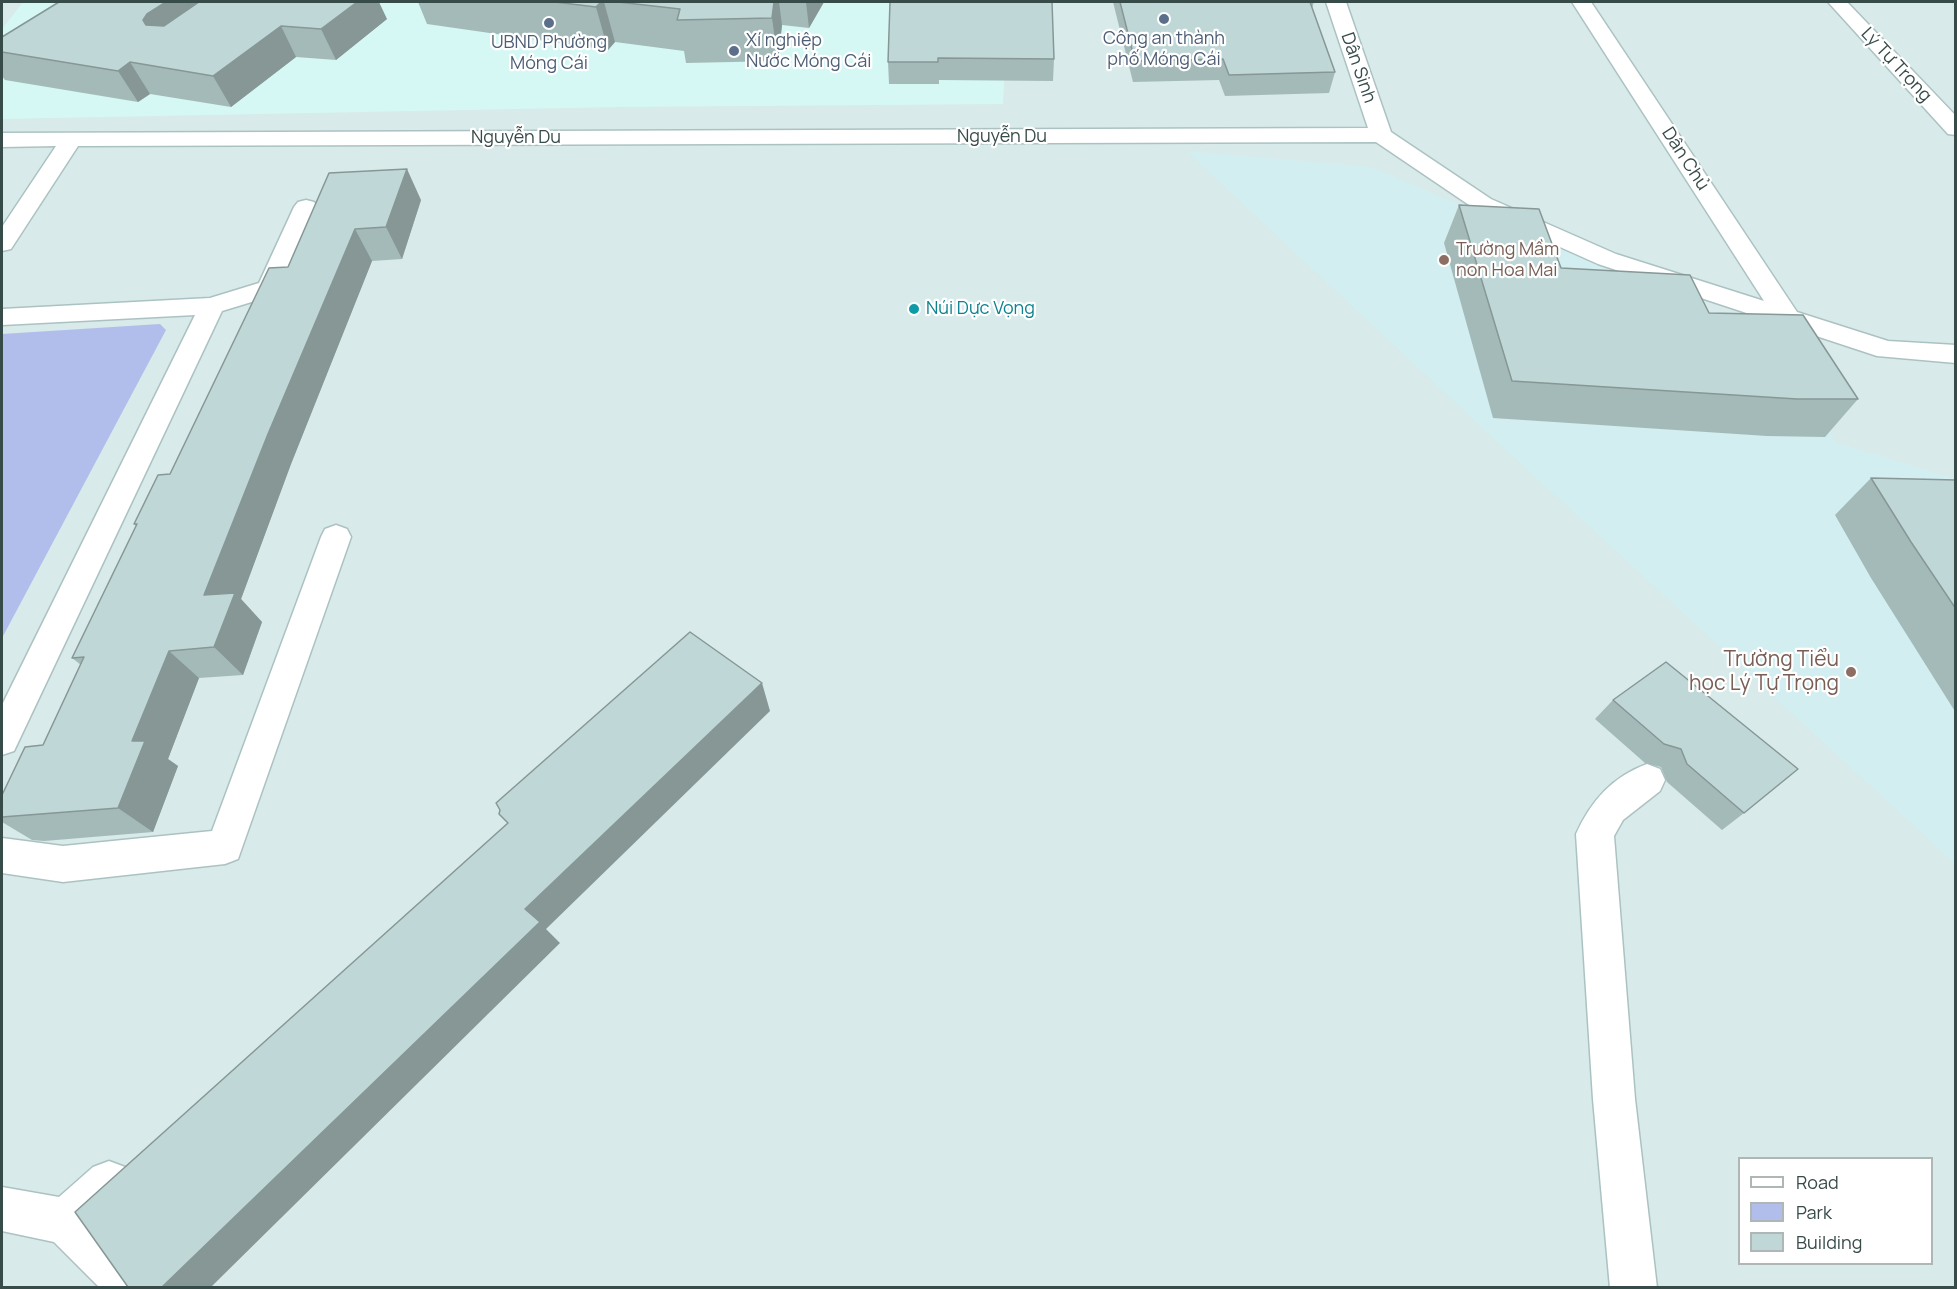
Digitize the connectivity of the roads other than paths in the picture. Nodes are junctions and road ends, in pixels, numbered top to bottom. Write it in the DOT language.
graph roads {
  1 [pos="1336,2"];
  2 [pos="1582,2"];
  3 [pos="1837,2"];
  4 [pos="1956,129"];
  5 [pos="1381,135"];
  6 [pos="2,140"];
  7 [pos="71,140"];
  8 [pos="306,207"];
  9 [pos="2,244"];
  10 [pos="212,306"];
  11 [pos="2,317"];
  12 [pos="1787,317"];
  13 [pos="1956,354"];
  14 [pos="336,537"];
  15 [pos="2,740"];
  16 [pos="1647,780"];
  17 [pos="2,856"];
  18 [pos="136,1158"];
  19 [pos="2,1209"];
  20 [pos="66,1221"];
  21 [pos="133,1287"];
  22 [pos="1634,1287"];
  1 -- 5 [label="street, Dân Sinh"];
  2 -- 12 [label="street, Dân Chủ"];
  3 -- 4 [label="street, Lý Tự Trọng"];
  5 -- 7 [label="street, Nguyễn Du"];
  5 -- 12 [label="street"];
  6 -- 7 [label="street, Nguyễn Du"];
  7 -- 9 [label="street"];
  8 -- 10 [label="street"];
  10 -- 11 [label="street"];
  10 -- 15 [label="street"];
  12 -- 13 [label="street"];
  14 -- 17 [label="street"];
  16 -- 22 [label="street"];
  18 -- 20 [label="street"];
  19 -- 20 [label="street"];
  20 -- 21 [label="street"];
}
